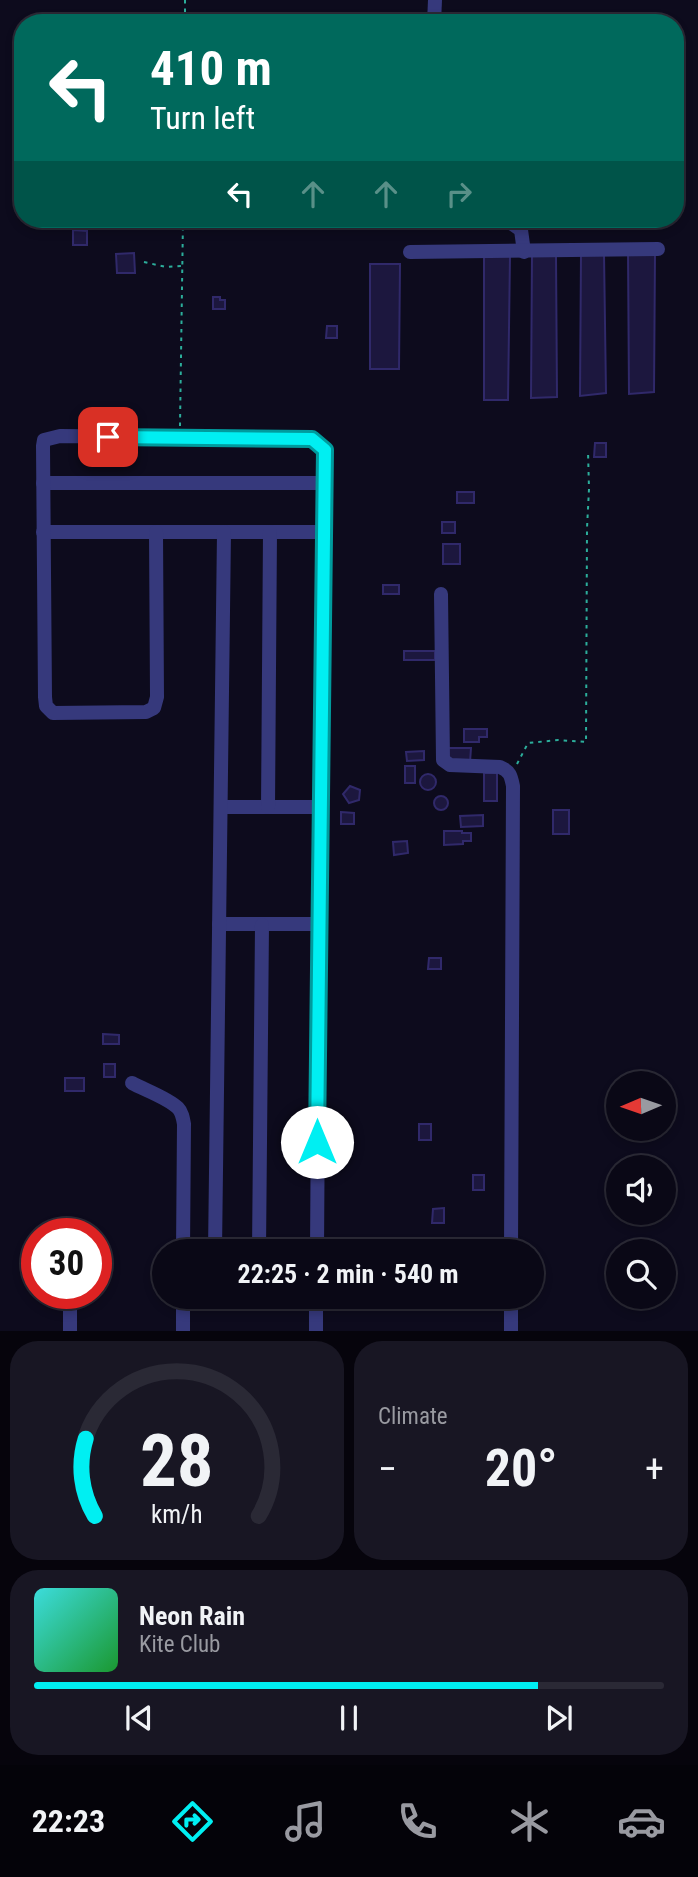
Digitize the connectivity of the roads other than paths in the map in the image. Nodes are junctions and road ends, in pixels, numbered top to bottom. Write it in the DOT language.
graph roads {
  1 [pos="521,228"];
  2 [pos="658,249"];
  3 [pos="524,251"];
  4 [pos="410,252"];
  5 [pos="324,482"];
  6 [pos="43,483"];
  7 [pos="156,532"];
  8 [pos="224,532"];
  9 [pos="270,532"];
  10 [pos="324,532"];
  11 [pos="43,533"];
  12 [pos="441,594"];
  13 [pos="221,807"];
  14 [pos="268,807"];
  15 [pos="320,807"];
  16 [pos="219,923"];
  17 [pos="319,924"];
  18 [pos="262,925"];
  19 [pos="132,1083"];
  20 [pos="184,1239"];
  21 [pos="215,1239"];
  22 [pos="259,1239"];
  23 [pos="317,1239"];
  24 [pos="511,1239"];
  25 [pos="70,1309"];
  26 [pos="183,1309"];
  27 [pos="316,1309"];
  28 [pos="511,1309"];
  29 [pos="70,1331"];
  30 [pos="183,1331"];
  31 [pos="316,1331"];
  32 [pos="511,1331"];
  1 -- 3 [label="street"];
  2 -- 3 [label="street"];
  3 -- 4 [label="street"];
  5 -- 6 [label="street"];
  5 -- 6 [label="street"];
  5 -- 10 [label="street"];
  6 -- 11 [label="street"];
  7 -- 8 [label="street"];
  7 -- 11 [label="street"];
  7 -- 11 [label="street"];
  8 -- 9 [label="street"];
  8 -- 13 [label="street"];
  9 -- 10 [label="street"];
  9 -- 14 [label="street"];
  10 -- 15 [label="street"];
  12 -- 24 [label="street"];
  13 -- 14 [label="street"];
  13 -- 16 [label="street"];
  14 -- 15 [label="street"];
  15 -- 17 [label="street"];
  16 -- 18 [label="street"];
  16 -- 21 [label="street"];
  17 -- 18 [label="street"];
  17 -- 23 [label="street"];
  18 -- 22 [label="street"];
  19 -- 20 [label="street"];
  25 -- 29 [label="street"];
  26 -- 30 [label="street"];
  27 -- 31 [label="street"];
  28 -- 32 [label="street"];
}
